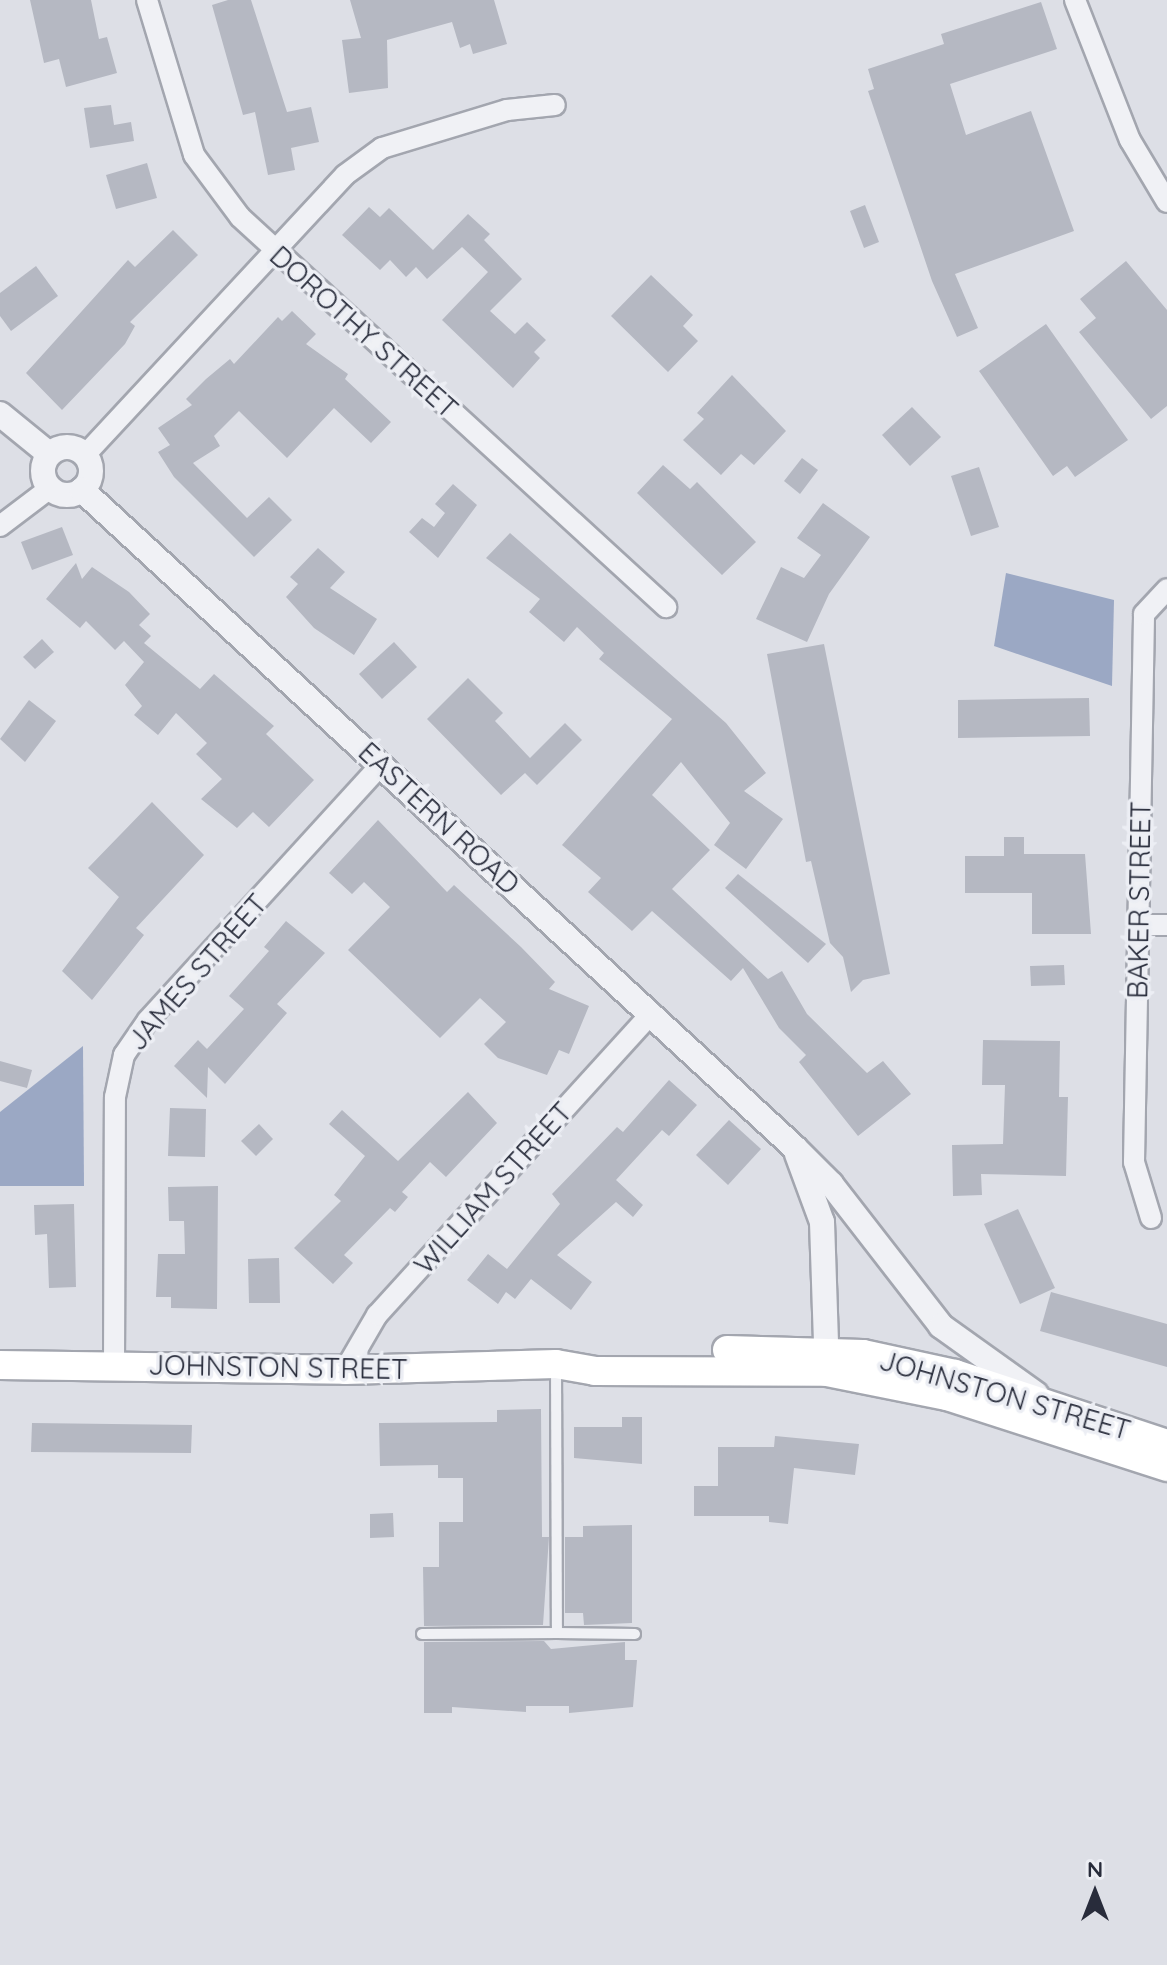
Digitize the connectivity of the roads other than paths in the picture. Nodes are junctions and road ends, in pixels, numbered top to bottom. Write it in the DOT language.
graph roads {
  1 [pos="147,0"];
  2 [pos="1075,0"];
  3 [pos="555,105"];
  4 [pos="1167,202"];
  5 [pos="274,252"];
  6 [pos="0,414"];
  7 [pos="49,454"];
  8 [pos="85,455"];
  9 [pos="50,488"];
  10 [pos="82,490"];
  11 [pos="0,526"];
  12 [pos="1167,589"];
  13 [pos="666,607"];
  14 [pos="381,765"];
  15 [pos="1138,925"];
  16 [pos="1167,925"];
  17 [pos="652,1013"];
  18 [pos="795,1148"];
  19 [pos="1151,1218"];
  20 [pos="826,1360"];
  21 [pos="556,1364"];
  22 [pos="0,1365"];
  23 [pos="114,1365"];
  24 [pos="345,1370"];
  25 [pos="1052,1404"];
  26 [pos="1167,1444"];
  27 [pos="1167,1467"];
  28 [pos="557,1633"];
  29 [pos="422,1634"];
  30 [pos="635,1634"];
  1 -- 5 [label="street, DOROTHY STREET"];
  2 -- 4 [label="street"];
  3 -- 5 [label="street"];
  5 -- 8 [label="street"];
  5 -- 13 [label="street, DOROTHY STREET"];
  6 -- 7 [label="street"];
  7 -- 8 [label="street"];
  7 -- 9 [label="street"];
  8 -- 10 [label="street"];
  9 -- 10 [label="street"];
  9 -- 11 [label="street"];
  10 -- 14 [label="street, EASTERN ROAD"];
  12 -- 15 [label="street, BAKER STREET"];
  14 -- 17 [label="street, EASTERN ROAD"];
  14 -- 23 [label="street, JAMES STREET"];
  15 -- 16 [label="street"];
  15 -- 19 [label="street, BAKER STREET"];
  17 -- 18 [label="street, EASTERN ROAD"];
  17 -- 24 [label="street, WILLIAM STREET"];
  18 -- 20 [label="street, EASTERN ROAD"];
  18 -- 25 [label="street, EASTERN ROAD"];
  20 -- 21 [label="main road, JOHNSTON STREET"];
  20 -- 25 [label="main road, JOHNSTON STREET"];
  20 -- 27 [label="main road, JOHNSTON STREET"];
  21 -- 24 [label="main road, JOHNSTON STREET"];
  21 -- 28 [label="lane"];
  22 -- 23 [label="main road, JOHNSTON STREET"];
  23 -- 24 [label="main road, JOHNSTON STREET"];
  25 -- 26 [label="main road, JOHNSTON STREET"];
  28 -- 29 [label="lane"];
  28 -- 30 [label="lane"];
}
